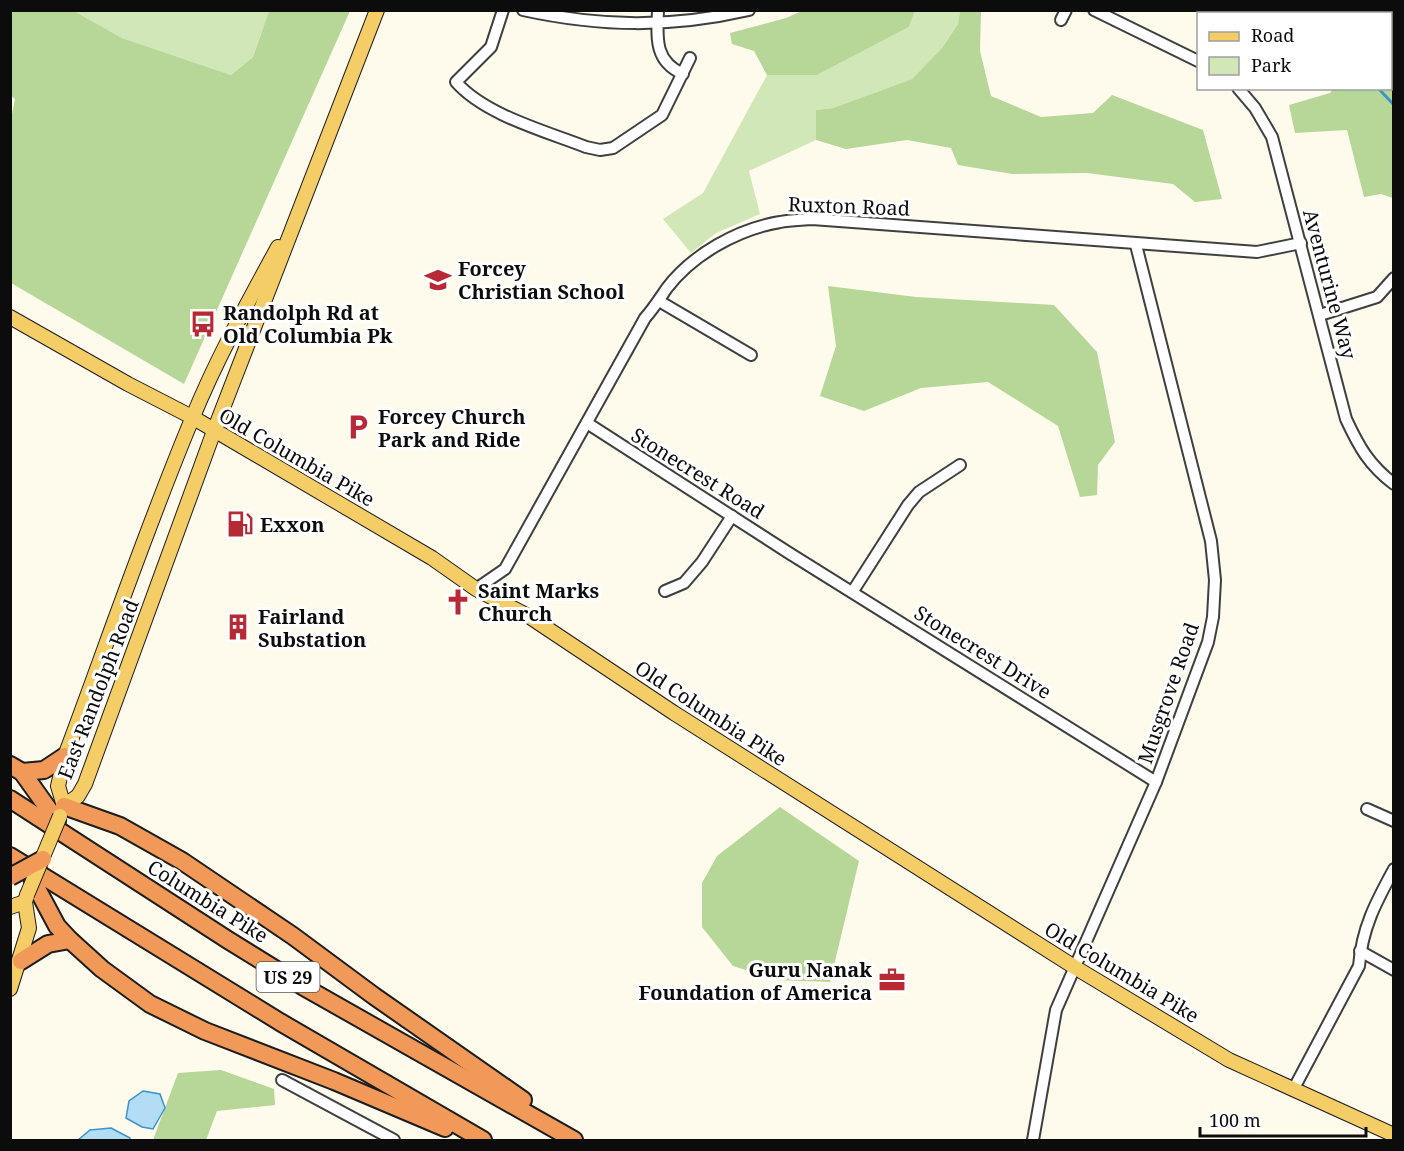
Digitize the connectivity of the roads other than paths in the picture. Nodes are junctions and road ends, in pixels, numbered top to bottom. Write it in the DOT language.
graph roads {
  1 [pos="377,10"];
  2 [pos="503,10"];
  3 [pos="523,10"];
  4 [pos="658,10"];
  5 [pos="749,10"];
  6 [pos="1094,10"];
  7 [pos="658,23"];
  8 [pos="690,58"];
  9 [pos="1197,61"];
  10 [pos="683,74"];
  11 [pos="1240,90"];
  12 [pos="304,201"];
  13 [pos="1301,243"];
  14 [pos="1136,244"];
  15 [pos="1394,278"];
  16 [pos="659,301"];
  17 [pos="1320,315"];
  18 [pos="10,317"];
  19 [pos="751,356"];
  20 [pos="192,417"];
  21 [pos="586,423"];
  22 [pos="214,431"];
  23 [pos="960,465"];
  24 [pos="1394,484"];
  25 [pos="732,516"];
  26 [pos="789,553"];
  27 [pos="476,589"];
  28 [pos="665,591"];
  29 [pos="853,591"];
  30 [pos="65,756"];
  31 [pos="16,769"];
  32 [pos="1156,782"];
  33 [pos="10,799"];
  34 [pos="1367,808"];
  35 [pos="58,814"];
  36 [pos="1394,821"];
  37 [pos="10,856"];
  38 [pos="43,859"];
  39 [pos="1394,869"];
  40 [pos="10,877"];
  41 [pos="28,893"];
  42 [pos="10,908"];
  43 [pos="70,940"];
  44 [pos="1360,951"];
  45 [pos="21,961"];
  46 [pos="1076,968"];
  47 [pos="1394,970"];
  48 [pos="10,988"];
  49 [pos="282,1080"];
  50 [pos="1293,1090"];
  51 [pos="1394,1135"];
  52 [pos="394,1140"];
  53 [pos="473,1140"];
  54 [pos="483,1140"];
  55 [pos="574,1140"];
  56 [pos="580,1140"];
  57 [pos="1033,1140"];
  1 -- 12 [label="main road, East Randolph Road"];
  2 -- 10 [label="street"];
  3 -- 7 [label="street"];
  4 -- 7 [label="street"];
  5 -- 7 [label="street"];
  6 -- 9 [label="street"];
  7 -- 10 [label="street"];
  8 -- 10 [label="street"];
  11 -- 13 [label="street, Aventurine Way"];
  12 -- 20 [label="main road, East Randolph Road"];
  12 -- 22 [label="main road, East Randolph Road"];
  13 -- 14 [label="street, Ruxton Road"];
  13 -- 17 [label="street, Aventurine Way"];
  14 -- 16 [label="street, Ruxton Road"];
  14 -- 32 [label="street, Musgrove Road"];
  15 -- 17 [label="street"];
  16 -- 19 [label="street"];
  16 -- 21 [label="street, Ruxton Road"];
  17 -- 24 [label="street, Aventurine Way"];
  18 -- 20 [label="main road, Old Columbia Pike"];
  20 -- 22 [label="main road, Old Columbia Pike"];
  20 -- 30 [label="main road, East Randolph Road"];
  21 -- 25 [label="street, Stonecrest Road"];
  21 -- 27 [label="street, Ruxton Road"];
  22 -- 27 [label="main road, Old Columbia Pike"];
  22 -- 35 [label="main road, East Randolph Road"];
  23 -- 29 [label="street"];
  25 -- 26 [label="street, Stonecrest Road"];
  25 -- 28 [label="street"];
  26 -- 29 [label="street, Stonecrest Drive"];
  27 -- 46 [label="main road, Old Columbia Pike"];
  29 -- 32 [label="street, Stonecrest Drive"];
  30 -- 31 [label="highway"];
  30 -- 35 [label="main road, East Randolph Road"];
  31 -- 35 [label="highway"];
  32 -- 46 [label="street, Musgrove Road"];
  33 -- 55 [label="highway, Columbia Pike / US 29"];
  34 -- 36 [label="street"];
  35 -- 38 [label="main road, bridge"];
  35 -- 56 [label="highway"];
  37 -- 54 [label="highway, US 29"];
  38 -- 40 [label="highway, bridge"];
  38 -- 41 [label="main road, bridge"];
  39 -- 44 [label="street"];
  41 -- 42 [label="main road"];
  41 -- 43 [label="highway"];
  41 -- 45 [label="main road"];
  43 -- 45 [label="highway"];
  43 -- 53 [label="highway"];
  44 -- 47 [label="street"];
  44 -- 50 [label="street"];
  45 -- 48 [label="main road"];
  46 -- 50 [label="main road, Old Columbia Pike"];
  46 -- 57 [label="street, Musgrove Road"];
  49 -- 52 [label="street"];
  50 -- 51 [label="main road, Old Columbia Pike"];
}
